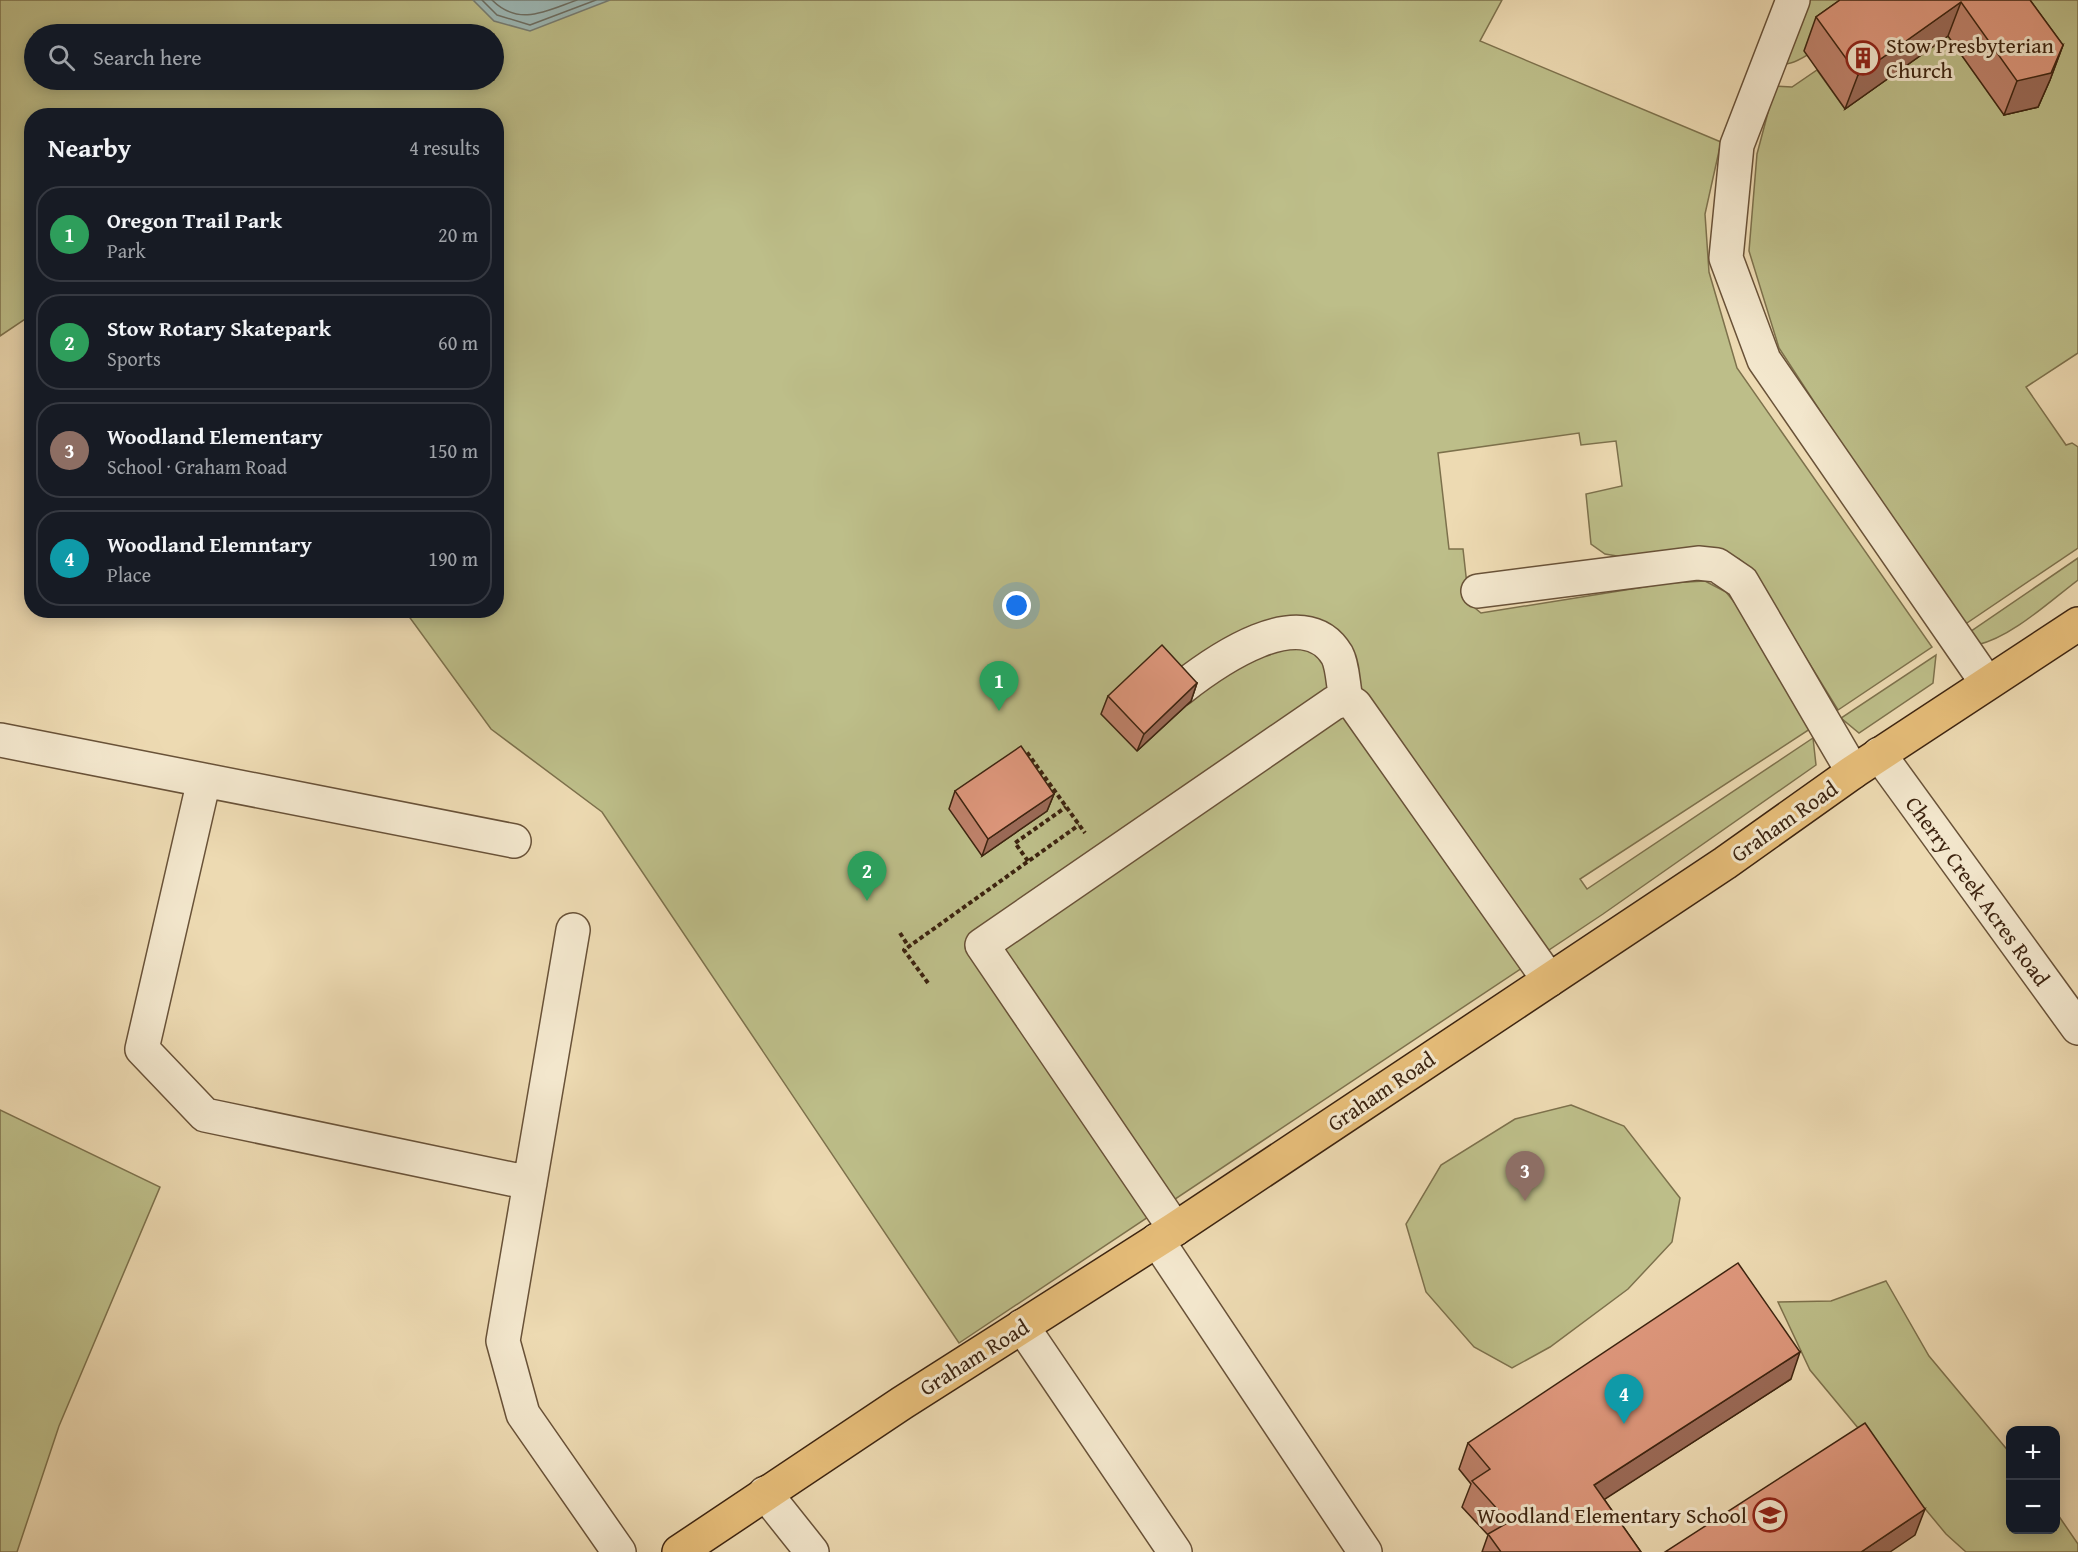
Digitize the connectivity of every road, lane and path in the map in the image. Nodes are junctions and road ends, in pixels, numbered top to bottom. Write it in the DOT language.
graph roads {
  1 [pos="1793,0"];
  2 [pos="1478,591"];
  3 [pos="2078,624"];
  4 [pos="1988,683"];
  5 [pos="1180,689"];
  6 [pos="1346,699"];
  7 [pos="0,740"];
  8 [pos="1017,758"];
  9 [pos="1866,763"];
  10 [pos="1039,769"];
  11 [pos="1032,774"];
  12 [pos="204,780"];
  13 [pos="1056,792"];
  14 [pos="1048,798"];
  15 [pos="1066,807"];
  16 [pos="1079,825"];
  17 [pos="514,841"];
  18 [pos="1028,861"];
  19 [pos="1105,861"];
  20 [pos="573,930"];
  21 [pos="900,933"];
  22 [pos="909,947"];
  23 [pos="1549,980"];
  24 [pos="928,984"];
  25 [pos="2076,1022"];
  26 [pos="530,1184"];
  27 [pos="1166,1234"];
  28 [pos="1022,1326"];
  29 [pos="765,1493"];
  30 [pos="619,1552"];
  31 [pos="679,1552"];
  32 [pos="812,1552"];
  33 [pos="1175,1552"];
  34 [pos="1365,1552"];
  1 -- 4 [label="street"];
  2 -- 9 [label="street, Cherry Creek Acres Road"];
  3 -- 4 [label="main road, Graham Road"];
  4 -- 9 [label="main road, Graham Road"];
  5 -- 6 [label="street"];
  6 -- 19 [label="street"];
  6 -- 23 [label="street"];
  7 -- 12 [label="street"];
  8 -- 10 [label="path"];
  9 -- 23 [label="main road, Graham Road"];
  9 -- 25 [label="street, Cherry Creek Acres Road"];
  10 -- 11 [label="path"];
  10 -- 13 [label="path"];
  12 -- 17 [label="street"];
  12 -- 26 [label="street"];
  13 -- 14 [label="path"];
  13 -- 15 [label="path"];
  15 -- 16 [label="path"];
  15 -- 18 [label="path"];
  16 -- 18 [label="path"];
  16 -- 19 [label="path"];
  18 -- 22 [label="path"];
  19 -- 27 [label="street"];
  20 -- 26 [label="street"];
  21 -- 22 [label="path"];
  22 -- 24 [label="path"];
  23 -- 27 [label="main road, Graham Road"];
  26 -- 30 [label="street"];
  27 -- 28 [label="main road, Graham Road"];
  27 -- 34 [label="street"];
  28 -- 29 [label="main road, Graham Road"];
  28 -- 33 [label="street"];
  29 -- 31 [label="main road, Graham Road"];
  29 -- 32 [label="street"];
}
